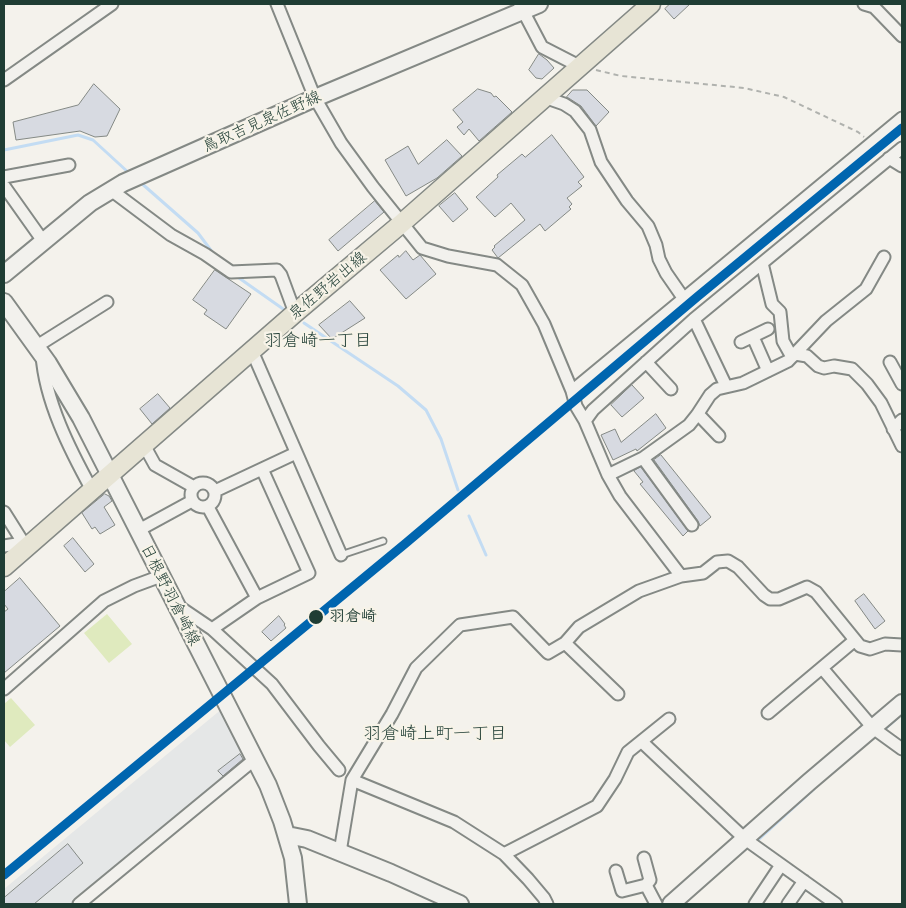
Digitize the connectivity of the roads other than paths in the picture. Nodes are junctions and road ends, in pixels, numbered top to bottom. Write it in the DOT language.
graph roads {
  1 [pos="112,4"];
  2 [pos="277,4"];
  3 [pos="539,4"];
  4 [pos="651,4"];
  5 [pos="864,4"];
  6 [pos="521,7"];
  7 [pos="902,36"];
  8 [pos="579,66"];
  9 [pos="4,80"];
  10 [pos="544,97"];
  11 [pos="315,98"];
  12 [pos="902,118"];
  13 [pos="902,148"];
  14 [pos="889,158"];
  15 [pos="69,165"];
  16 [pos="902,166"];
  17 [pos="4,177"];
  18 [pos="4,186"];
  19 [pos="111,190"];
  20 [pos="402,223"];
  21 [pos="43,241"];
  22 [pos="884,257"];
  23 [pos="762,263"];
  24 [pos="4,274"];
  25 [pos="684,299"];
  26 [pos="4,302"];
  27 [pos="107,302"];
  28 [pos="295,314"];
  29 [pos="694,319"];
  30 [pos="768,329"];
  31 [pos="752,336"];
  32 [pos="741,342"];
  33 [pos="39,350"];
  34 [pos="252,351"];
  35 [pos="794,355"];
  36 [pos="646,362"];
  37 [pos="890,362"];
  38 [pos="768,371"];
  39 [pos="902,384"];
  40 [pos="726,386"];
  41 [pos="672,389"];
  42 [pos="572,391"];
  43 [pos="698,414"];
  44 [pos="902,420"];
  45 [pos="585,421"];
  46 [pos="893,429"];
  47 [pos="718,436"];
  48 [pos="144,445"];
  49 [pos="902,446"];
  50 [pos="296,453"];
  51 [pos="644,458"];
  52 [pos="262,469"];
  53 [pos="109,475"];
  54 [pos="608,475"];
  55 [pos="194,487"];
  56 [pos="92,490"];
  57 [pos="215,491"];
  58 [pos="192,501"];
  59 [pos="208,507"];
  60 [pos="4,512"];
  61 [pos="692,524"];
  62 [pos="137,531"];
  63 [pos="383,541"];
  64 [pos="25,545"];
  65 [pos="4,546"];
  66 [pos="341,555"];
  67 [pos="4,567"];
  68 [pos="161,576"];
  69 [pos="681,576"];
  70 [pos="257,598"];
  71 [pos="175,603"];
  72 [pos="212,629"];
  73 [pos="855,640"];
  74 [pos="565,643"];
  75 [pos="902,644"];
  76 [pos="822,668"];
  77 [pos="5,686"];
  78 [pos="618,694"];
  79 [pos="902,703"];
  80 [pos="768,713"];
  81 [pos="669,719"];
  82 [pos="873,728"];
  83 [pos="642,742"];
  84 [pos="902,749"];
  85 [pos="255,759"];
  86 [pos="339,770"];
  87 [pos="352,780"];
  88 [pos="287,835"];
  89 [pos="745,839"];
  90 [pos="340,852"];
  91 [pos="504,854"];
  92 [pos="644,858"];
  93 [pos="781,865"];
  94 [pos="616,871"];
  95 [pos="804,881"];
  96 [pos="646,885"];
  97 [pos="822,900"];
  98 [pos="79,904"];
  99 [pos="298,904"];
  100 [pos="460,904"];
  101 [pos="547,904"];
  102 [pos="656,904"];
  103 [pos="671,904"];
  104 [pos="755,904"];
  105 [pos="788,904"];
  106 [pos="836,904"];
  1 -- 9 [label="street"];
  2 -- 11 [label="street"];
  3 -- 6 [label="main road, 鳥取吉見泉佐野線"];
  4 -- 8 [label="main road, 泉佐野岩出線"];
  5 -- 7 [label="street"];
  6 -- 8 [label="street"];
  6 -- 11 [label="main road, 鳥取吉見泉佐野線"];
  8 -- 10 [label="main road, 泉佐野岩出線"];
  10 -- 20 [label="main road, 泉佐野岩出線"];
  10 -- 25 [label="street"];
  11 -- 19 [label="main road, 鳥取吉見泉佐野線"];
  11 -- 20 [label="street"];
  12 -- 25 [label="street"];
  13 -- 14 [label="street"];
  14 -- 16 [label="street"];
  14 -- 23 [label="street"];
  15 -- 17 [label="street"];
  18 -- 21 [label="street"];
  19 -- 21 [label="main road, 鳥取吉見泉佐野線"];
  19 -- 28 [label="street"];
  20 -- 28 [label="main road, 泉佐野岩出線"];
  20 -- 42 [label="street"];
  21 -- 24 [label="main road, 鳥取吉見泉佐野線"];
  22 -- 35 [label="street"];
  23 -- 29 [label="street"];
  23 -- 35 [label="street"];
  25 -- 42 [label="street"];
  26 -- 33 [label="main road, 日根野羽倉崎線"];
  27 -- 33 [label="street"];
  28 -- 34 [label="main road, 泉佐野岩出線"];
  29 -- 36 [label="street"];
  29 -- 40 [label="street"];
  30 -- 31 [label="street"];
  31 -- 32 [label="street"];
  31 -- 38 [label="street"];
  33 -- 53 [label="main road, 日根野羽倉崎線"];
  33 -- 56 [label="street"];
  34 -- 48 [label="main road, 泉佐野岩出線"];
  34 -- 50 [label="street"];
  35 -- 38 [label="street"];
  35 -- 46 [label="street"];
  36 -- 41 [label="street"];
  36 -- 45 [label="street"];
  37 -- 39 [label="street"];
  38 -- 40 [label="street"];
  40 -- 43 [label="street"];
  42 -- 45 [label="street"];
  43 -- 47 [label="street"];
  43 -- 51 [label="street"];
  44 -- 46 [label="street"];
  45 -- 54 [label="street"];
  46 -- 49 [label="street"];
  48 -- 53 [label="main road, 泉佐野岩出線"];
  48 -- 55 [label="street"];
  50 -- 52 [label="street"];
  50 -- 66 [label="street"];
  51 -- 54 [label="street"];
  51 -- 61 [label="street"];
  52 -- 57 [label="street"];
  52 -- 70 [label="street"];
  53 -- 56 [label="main road, 泉佐野岩出線"];
  53 -- 62 [label="main road, 日根野羽倉崎線"];
  54 -- 69 [label="street"];
  55 -- 57 [label="street"];
  55 -- 58 [label="street"];
  56 -- 64 [label="main road, 泉佐野岩出線"];
  57 -- 59 [label="street"];
  58 -- 59 [label="street"];
  58 -- 62 [label="street"];
  59 -- 70 [label="street"];
  60 -- 64 [label="street"];
  62 -- 68 [label="main road, 日根野羽倉崎線"];
  63 -- 66 [label="lane"];
  64 -- 65 [label="street"];
  64 -- 67 [label="main road, 泉佐野岩出線"];
  68 -- 71 [label="main road, 日根野羽倉崎線"];
  68 -- 77 [label="street"];
  69 -- 73 [label="street"];
  69 -- 74 [label="street"];
  70 -- 72 [label="street"];
  71 -- 72 [label="street"];
  71 -- 85 [label="main road, 日根野羽倉崎線"];
  72 -- 86 [label="street"];
  73 -- 75 [label="street"];
  73 -- 76 [label="street"];
  74 -- 78 [label="street"];
  74 -- 87 [label="street"];
  76 -- 80 [label="street"];
  76 -- 82 [label="street"];
  79 -- 82 [label="main road"];
  81 -- 83 [label="street"];
  82 -- 84 [label="street"];
  82 -- 89 [label="main road"];
  83 -- 89 [label="street"];
  83 -- 91 [label="street"];
  85 -- 88 [label="main road, 日根野羽倉崎線"];
  85 -- 98 [label="street"];
  86 -- 87 [label="lane"];
  87 -- 90 [label="street"];
  87 -- 91 [label="street"];
  88 -- 90 [label="main road"];
  88 -- 99 [label="main road, 日根野羽倉崎線"];
  89 -- 93 [label="street"];
  89 -- 103 [label="main road"];
  90 -- 100 [label="main road"];
  91 -- 101 [label="street"];
  92 -- 96 [label="street"];
  93 -- 95 [label="street"];
  93 -- 104 [label="street"];
  94 -- 96 [label="street"];
  95 -- 97 [label="street"];
  95 -- 105 [label="street"];
  96 -- 102 [label="street"];
  97 -- 106 [label="street"];
}
